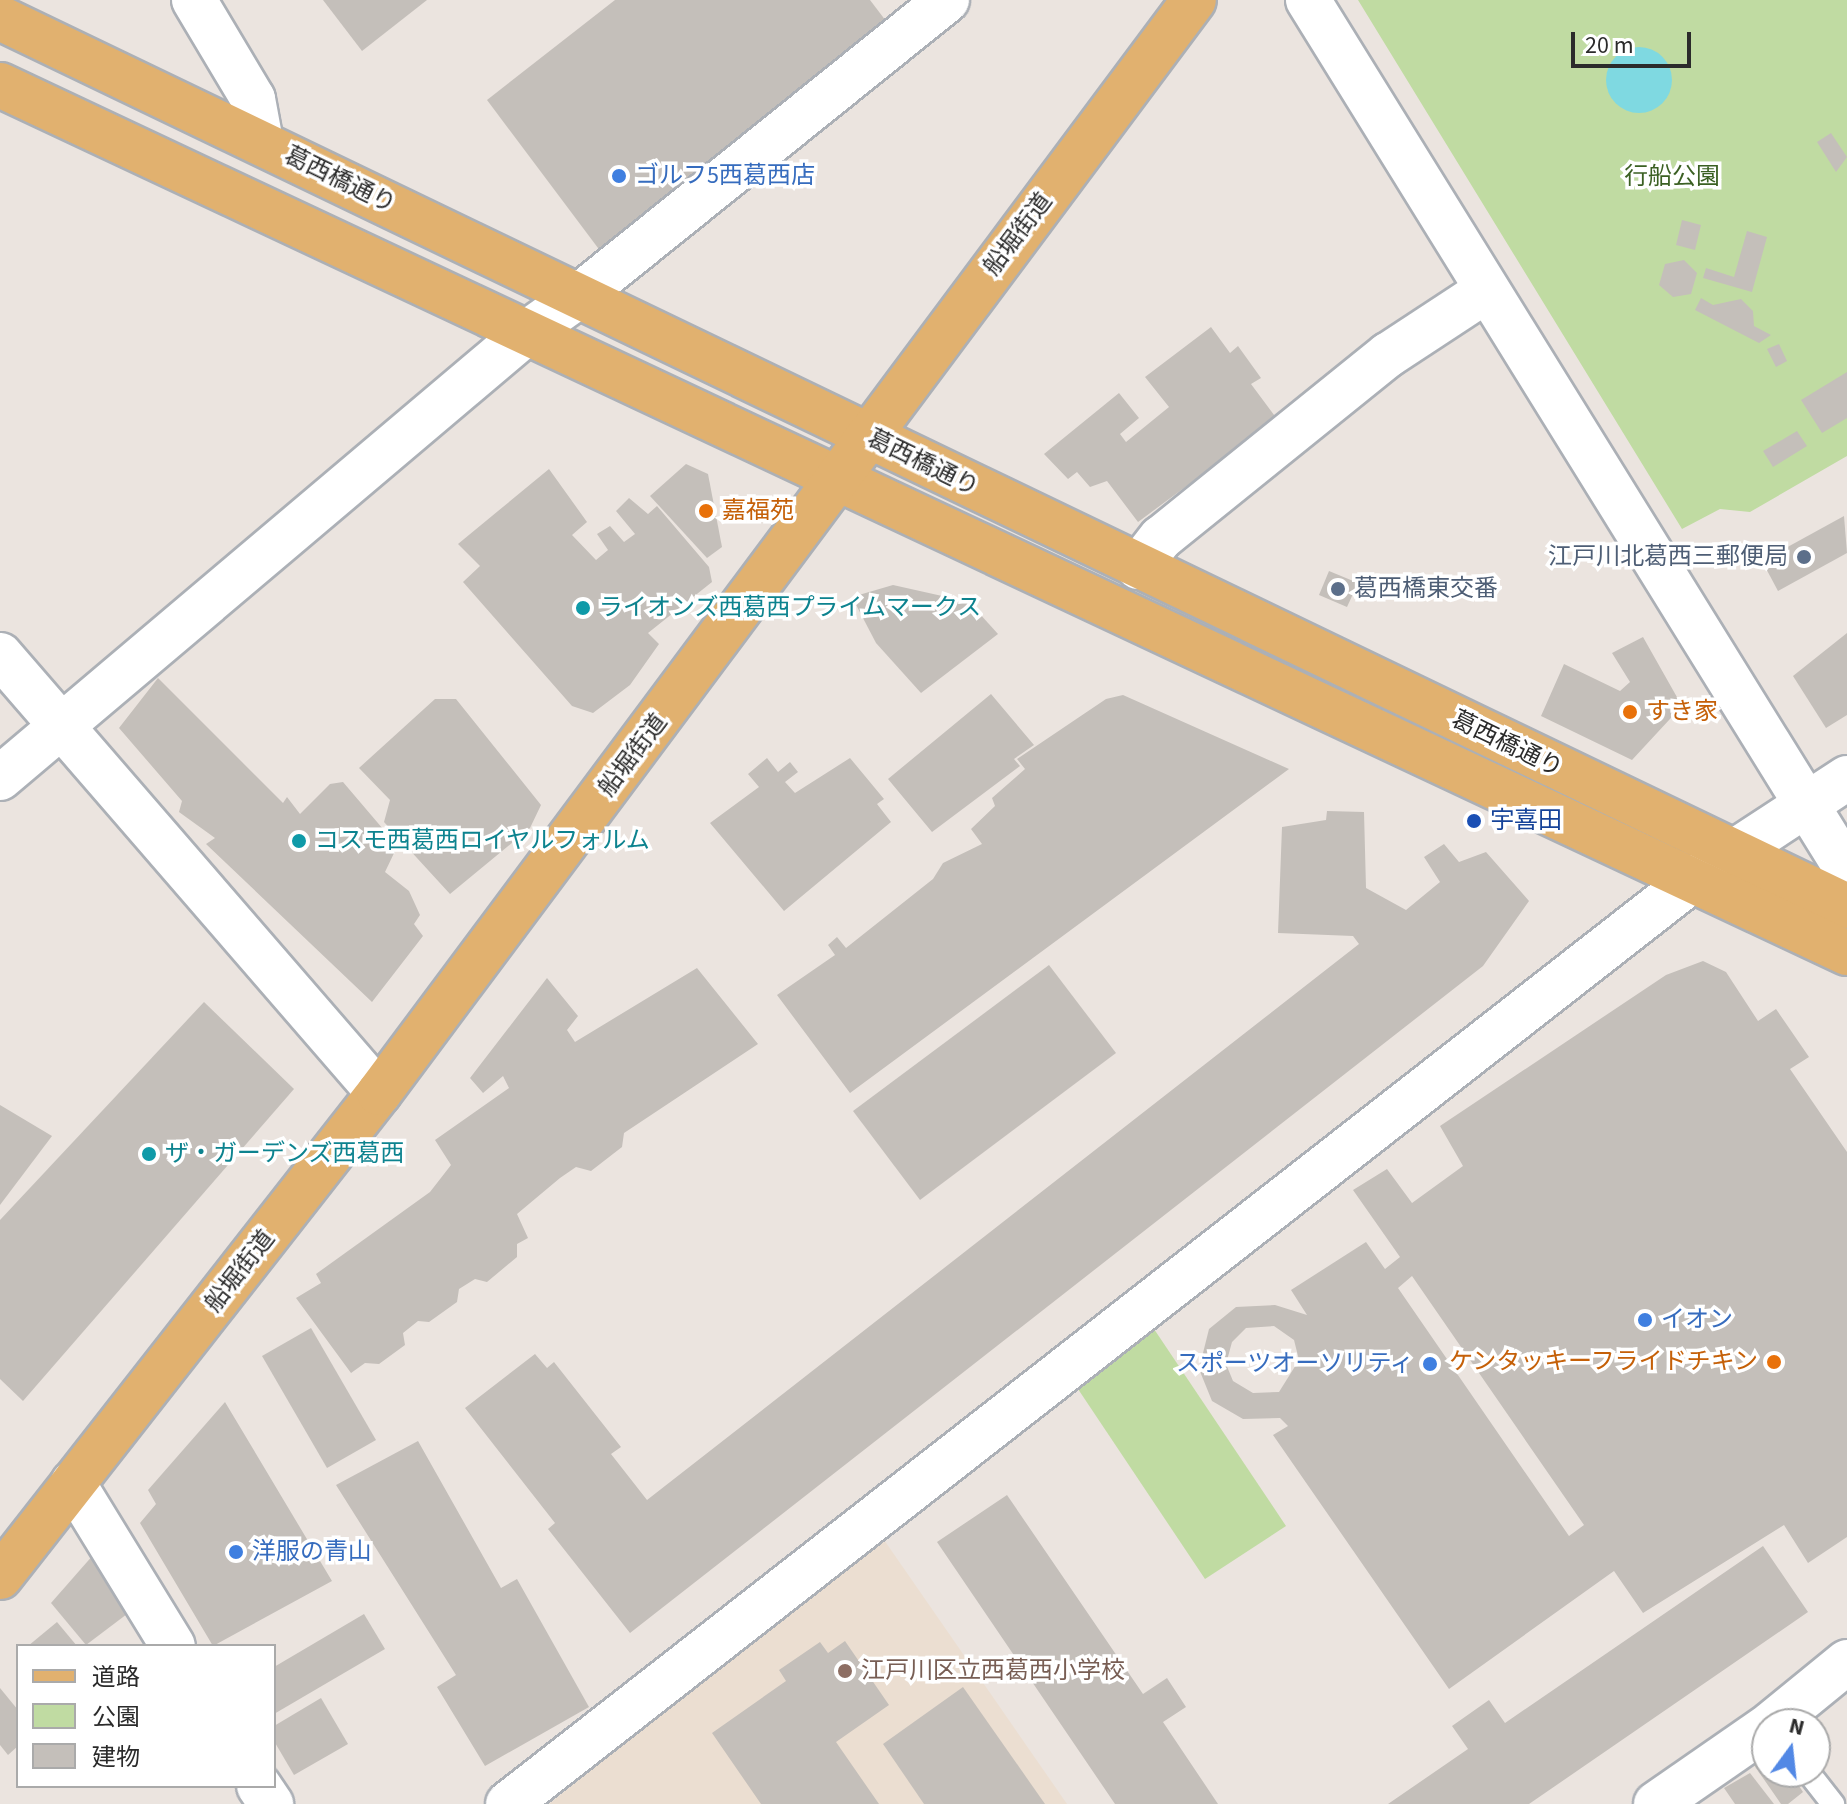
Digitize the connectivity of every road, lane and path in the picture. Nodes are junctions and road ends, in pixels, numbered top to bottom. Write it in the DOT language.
graph roads {
  1 [pos="194,0"];
  2 [pos="947,0"];
  3 [pos="1194,0"];
  4 [pos="1308,0"];
  5 [pos="0,18"];
  6 [pos="0,85"];
  7 [pos="261,142"];
  8 [pos="1484,292"];
  9 [pos="580,295"];
  10 [pos="525,334"];
  11 [pos="869,437"];
  12 [pos="837,481"];
  13 [pos="1138,567"];
  14 [pos="0,655"];
  15 [pos="62,726"];
  16 [pos="0,778"];
  17 [pos="1847,778"];
  18 [pos="1806,805"];
  19 [pos="1731,852"];
  20 [pos="1847,870"];
  21 [pos="1691,881"];
  22 [pos="1847,906"];
  23 [pos="1847,953"];
  24 [pos="379,1093"];
  25 [pos="73,1483"];
  26 [pos="0,1577"];
  27 [pos="172,1644"];
  28 [pos="1847,1662"];
  29 [pos="1790,1708"];
  30 [pos="1751,1738"];
  31 [pos="1820,1788"];
  32 [pos="508,1804"];
  33 [pos="1656,1804"];
  34 [pos="1833,1804"];
  1 -- 7 [label="street"];
  2 -- 9 [label="street"];
  3 -- 11 [label="main road, 船堀街道"];
  4 -- 8 [label="street"];
  5 -- 7 [label="main road, 葛西橋通り"];
  6 -- 10 [label="main road, 葛西橋通り"];
  7 -- 9 [label="main road, 葛西橋通り"];
  8 -- 13 [label="street"];
  8 -- 18 [label="street"];
  9 -- 10 [label="street"];
  9 -- 11 [label="main road, 葛西橋通り"];
  10 -- 12 [label="main road, 葛西橋通り"];
  10 -- 15 [label="street"];
  11 -- 12 [label="main road, 船堀街道"];
  11 -- 13 [label="main road, 葛西橋通り"];
  12 -- 21 [label="main road, 葛西橋通り"];
  12 -- 24 [label="main road, 船堀街道"];
  13 -- 19 [label="main road, 葛西橋通り"];
  14 -- 15 [label="street"];
  15 -- 16 [label="street"];
  15 -- 24 [label="street"];
  17 -- 18 [label="street"];
  18 -- 19 [label="street"];
  18 -- 20 [label="street"];
  19 -- 21 [label="street"];
  19 -- 22 [label="main road, 葛西橋通り"];
  21 -- 23 [label="main road, 葛西橋通り"];
  21 -- 32 [label="street"];
  24 -- 25 [label="main road, 船堀街道"];
  25 -- 26 [label="main road, 船堀街道"];
  25 -- 27 [label="street"];
  28 -- 29 [label="street"];
  30 -- 33 [label="street"];
  31 -- 34 [label="lane"];
}
